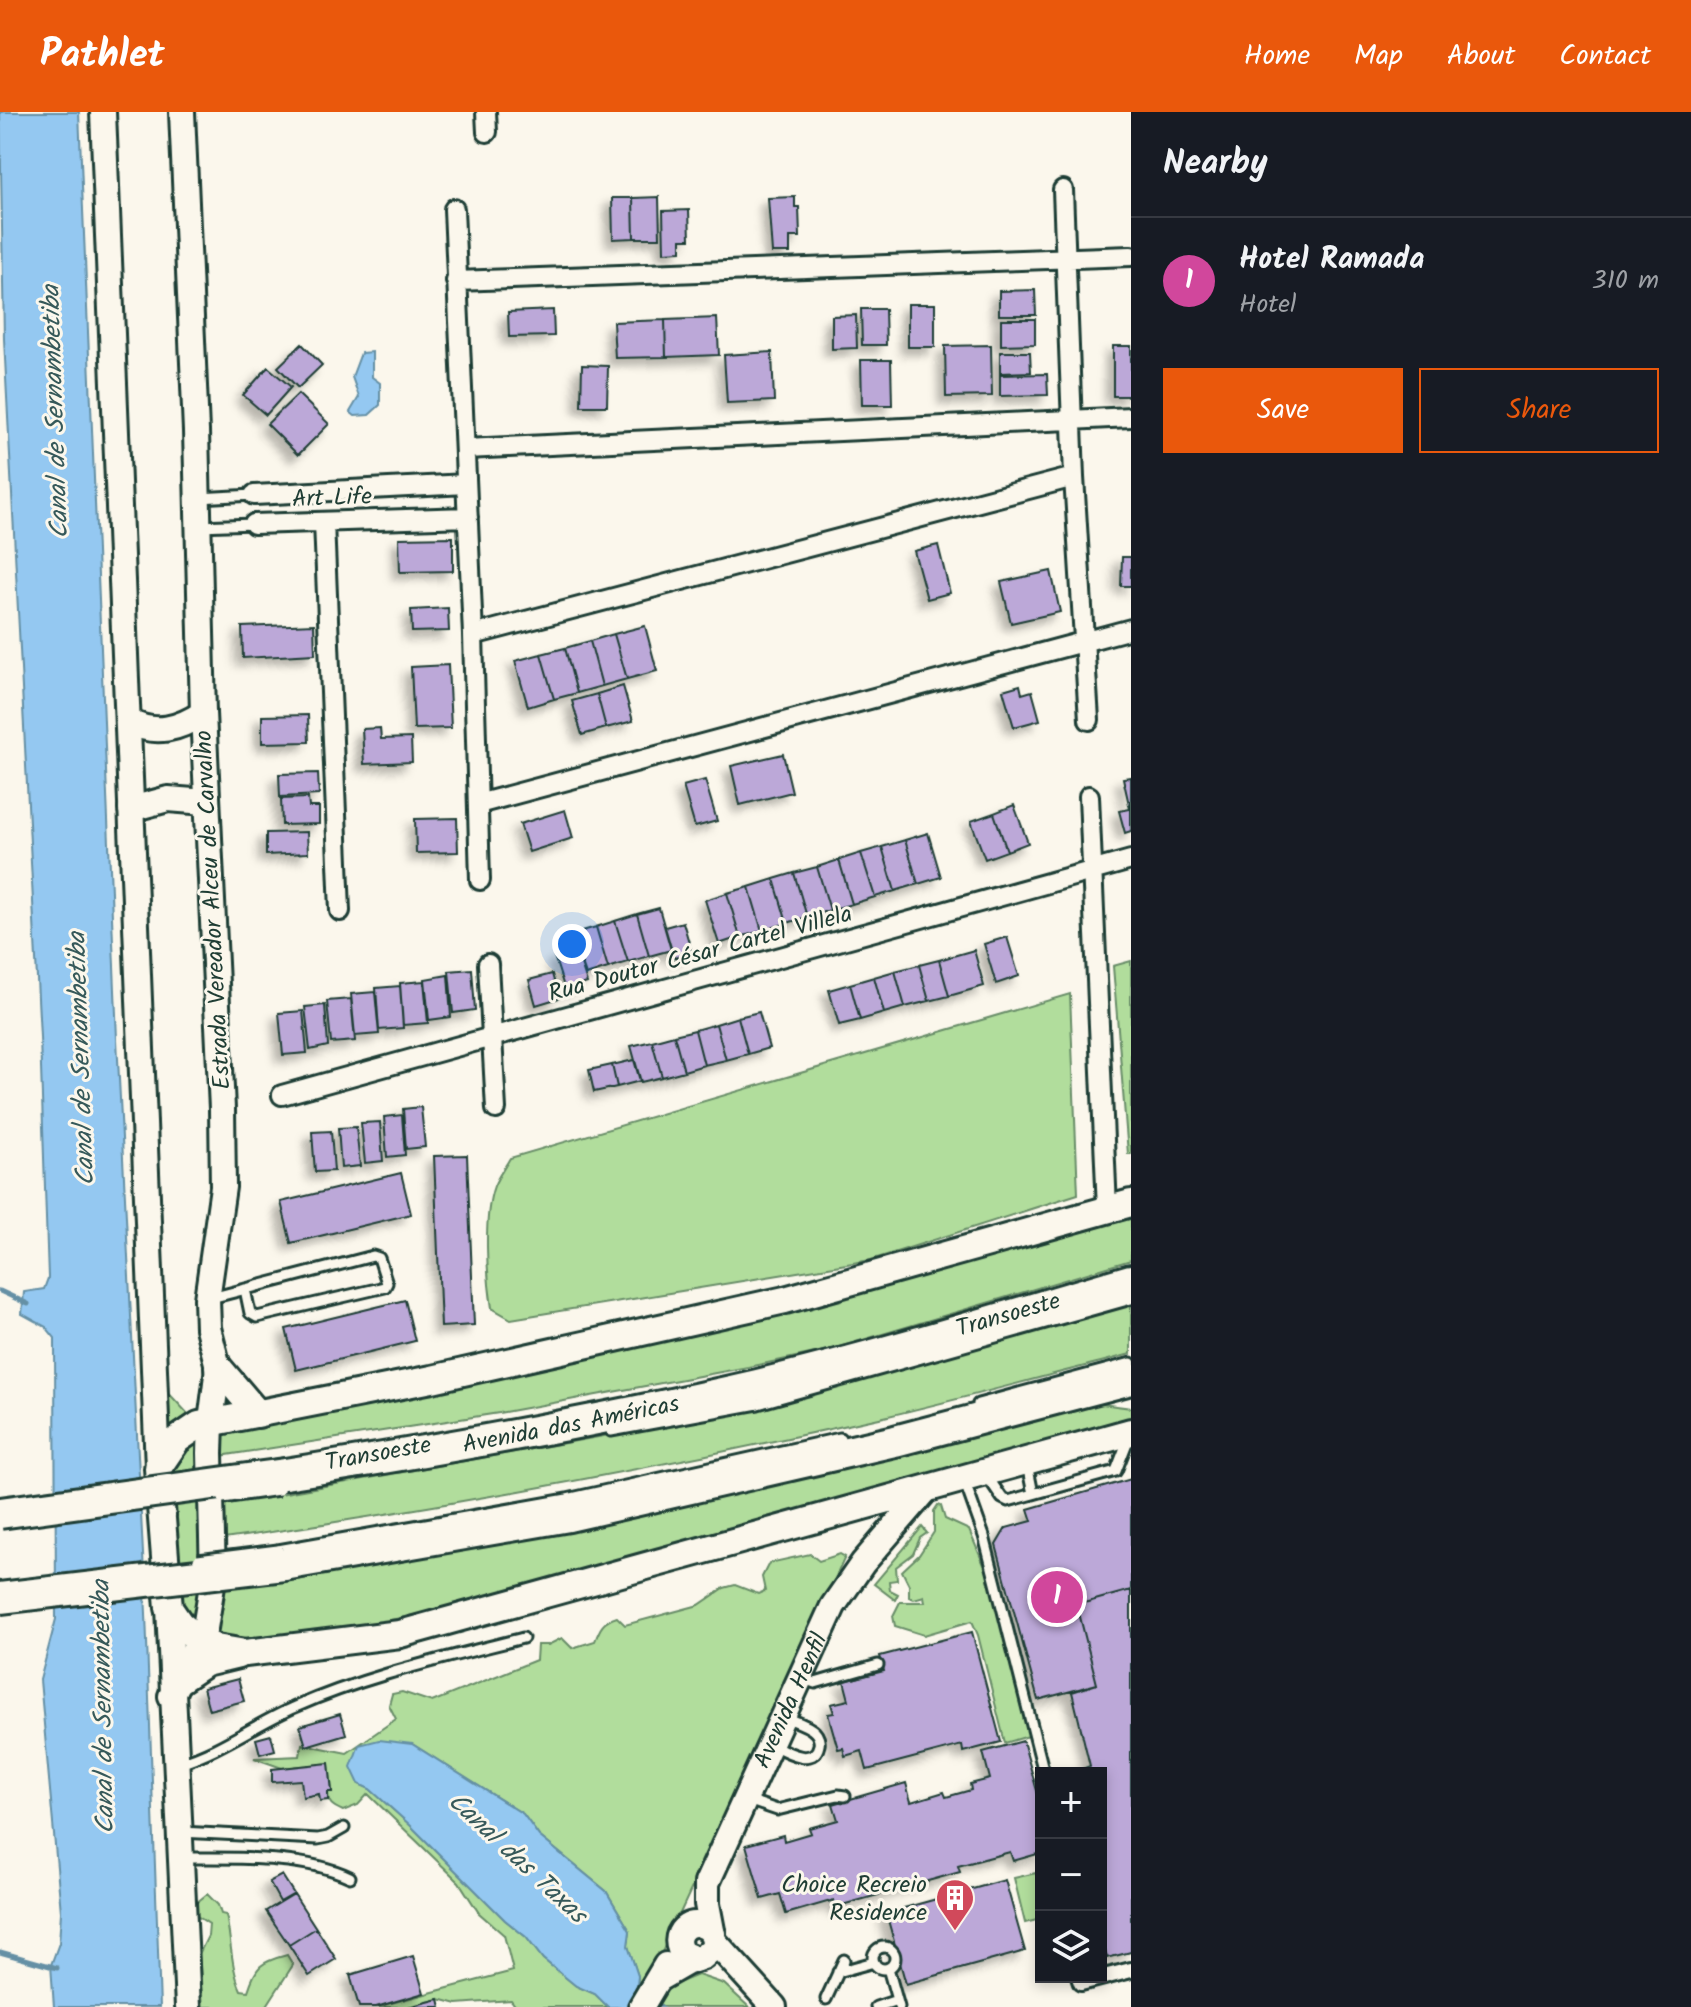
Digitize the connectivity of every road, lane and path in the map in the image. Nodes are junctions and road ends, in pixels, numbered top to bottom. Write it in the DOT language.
graph roads {
  1 [pos="103,112"];
  2 [pos="182,112"];
  3 [pos="486,112"];
  4 [pos="487,132"];
  5 [pos="1063,190"];
  6 [pos="454,209"];
  7 [pos="1131,256"];
  8 [pos="1064,259"];
  9 [pos="456,281"];
  10 [pos="1131,417"];
  11 [pos="1072,420"];
  12 [pos="465,449"];
  13 [pos="1074,477"];
  14 [pos="466,484"];
  15 [pos="280,494"];
  16 [pos="254,495"];
  17 [pos="198,498"];
  18 [pos="468,517"];
  19 [pos="324,522"];
  20 [pos="281,523"];
  21 [pos="254,524"];
  22 [pos="199,526"];
  23 [pos="1131,629"];
  24 [pos="473,635"];
  25 [pos="1085,642"];
  26 [pos="203,713"];
  27 [pos="1089,720"];
  28 [pos="128,721"];
  29 [pos="1089,796"];
  30 [pos="206,802"];
  31 [pos="478,804"];
  32 [pos="131,809"];
  33 [pos="1131,860"];
  34 [pos="1092,871"];
  35 [pos="480,880"];
  36 [pos="340,911"];
  37 [pos="488,964"];
  38 [pos="490,1036"];
  39 [pos="282,1095"];
  40 [pos="496,1109"];
  41 [pos="1119,1206"];
  42 [pos="1131,1280"];
  43 [pos="245,1289"];
  44 [pos="207,1299"];
  45 [pos="1131,1299"];
  46 [pos="1131,1363"];
  47 [pos="218,1367"];
  48 [pos="1131,1379"];
  49 [pos="1068,1396"];
  50 [pos="1131,1399"];
  51 [pos="967,1407"];
  52 [pos="258,1414"];
  53 [pos="211,1422"];
  54 [pos="606,1432"];
  55 [pos="1131,1432"];
  56 [pos="846,1437"];
  57 [pos="1027,1461"];
  58 [pos="158,1468"];
  59 [pos="974,1476"];
  60 [pos="286,1484"];
  61 [pos="926,1490"];
  62 [pos="1033,1494"];
  63 [pos="201,1500"];
  64 [pos="170,1504"];
  65 [pos="155,1506"];
  66 [pos="0,1513"];
  67 [pos="281,1558"];
  68 [pos="186,1562"];
  69 [pos="170,1564"];
  70 [pos="155,1566"];
  71 [pos="0,1598"];
  72 [pos="169,1608"];
  73 [pos="523,1638"];
  74 [pos="200,1641"];
  75 [pos="245,1653"];
  76 [pos="878,1665"];
  77 [pos="801,1678"];
  78 [pos="175,1688"];
  79 [pos="783,1716"];
  80 [pos="770,1744"];
  81 [pos="176,1764"];
  82 [pos="1042,1767"];
  83 [pos="845,1796"];
  84 [pos="745,1799"];
  85 [pos="344,1828"];
  86 [pos="180,1832"];
  87 [pos="182,1858"];
  88 [pos="350,1877"];
  89 [pos="677,1940"];
  90 [pos="706,1948"];
  91 [pos="844,1960"];
  92 [pos="874,1962"];
  93 [pos="888,1968"];
  94 [pos="1131,1970"];
  95 [pos="838,1972"];
  96 [pos="1107,1976"];
  97 [pos="650,1993"];
  98 [pos="826,1999"];
  99 [pos="898,2004"];
  100 [pos="188,2007"];
  101 [pos="774,2007"];
  102 [pos="876,2007"];
  1 -- 28 [label="street"];
  2 -- 17 [label="street, Estrada Vereador Alceu de Carvalho"];
  3 -- 4 [label="street"];
  5 -- 8 [label="street"];
  6 -- 9 [label="street"];
  7 -- 8 [label="street"];
  8 -- 9 [label="street"];
  8 -- 11 [label="street"];
  9 -- 12 [label="street"];
  10 -- 11 [label="street"];
  11 -- 12 [label="street"];
  11 -- 13 [label="street"];
  12 -- 14 [label="street"];
  13 -- 24 [label="street"];
  13 -- 25 [label="street"];
  14 -- 15 [label="street, Art Life"];
  14 -- 18 [label="street"];
  15 -- 16 [label="street, Art Life"];
  15 -- 20 [label="street"];
  16 -- 17 [label="lane, Art Life"];
  17 -- 22 [label="street, Estrada Vereador Alceu de Carvalho"];
  18 -- 19 [label="street, Art Life"];
  18 -- 24 [label="street"];
  19 -- 20 [label="street, Art Life"];
  19 -- 36 [label="street"];
  20 -- 21 [label="street, Art Life"];
  21 -- 22 [label="lane, Art Life"];
  22 -- 26 [label="street, Estrada Vereador Alceu de Carvalho"];
  23 -- 25 [label="street"];
  24 -- 31 [label="street"];
  25 -- 27 [label="street"];
  25 -- 31 [label="street"];
  26 -- 28 [label="street"];
  26 -- 30 [label="street, Estrada Vereador Alceu de Carvalho"];
  28 -- 32 [label="street"];
  29 -- 34 [label="street"];
  30 -- 32 [label="street"];
  30 -- 44 [label="street, Estrada Vereador Alceu de Carvalho"];
  31 -- 35 [label="street"];
  32 -- 58 [label="street"];
  33 -- 34 [label="street, Rua Doutor César Cartel Villela"];
  34 -- 38 [label="street, Rua Doutor César Cartel Villela"];
  34 -- 41 [label="street"];
  37 -- 38 [label="street"];
  38 -- 39 [label="street, Rua Doutor César Cartel Villela"];
  38 -- 40 [label="street"];
  41 -- 52 [label="main road"];
  42 -- 60 [label="highway, Avenida das Américas"];
  43 -- 43 [label="lane"];
  43 -- 44 [label="lane"];
  44 -- 47 [label="street, Estrada Vereador Alceu de Carvalho"];
  45 -- 54 [label="lane, Transoeste"];
  46 -- 51 [label="lane"];
  47 -- 52 [label="main road"];
  47 -- 53 [label="street, Estrada Vereador Alceu de Carvalho"];
  48 -- 49 [label="highway"];
  49 -- 50 [label="highway"];
  49 -- 67 [label="highway"];
  52 -- 53 [label="main road"];
  53 -- 58 [label="main road"];
  53 -- 74 [label="street, Estrada Vereador Alceu de Carvalho"];
  55 -- 57 [label="main road"];
  55 -- 62 [label="lane"];
  56 -- 67 [label="lane"];
  57 -- 59 [label="main road"];
  57 -- 62 [label="lane"];
  58 -- 72 [label="main road"];
  59 -- 61 [label="main road"];
  59 -- 62 [label="lane"];
  59 -- 82 [label="lane"];
  60 -- 63 [label="lane, bridge"];
  60 -- 66 [label="highway, Avenida das Américas, bridge"];
  61 -- 75 [label="main road"];
  61 -- 77 [label="street, Avenida Henfil"];
  64 -- 65 [label="lane"];
  67 -- 68 [label="lane, bridge"];
  67 -- 71 [label="highway, bridge"];
  69 -- 70 [label="lane"];
  72 -- 74 [label="main road"];
  72 -- 78 [label="street"];
  73 -- 81 [label="lane"];
  74 -- 75 [label="main road"];
  74 -- 78 [label="street, Estrada Vereador Alceu de Carvalho"];
  75 -- 78 [label="main road"];
  76 -- 77 [label="lane"];
  77 -- 79 [label="street, Avenida Henfil"];
  78 -- 81 [label="street"];
  79 -- 80 [label="street, Avenida Henfil"];
  79 -- 80 [label="lane"];
  80 -- 84 [label="street, Avenida Henfil"];
  81 -- 86 [label="street"];
  83 -- 84 [label="lane"];
  84 -- 90 [label="street, Avenida Henfil"];
  85 -- 86 [label="lane"];
  86 -- 87 [label="street"];
  87 -- 88 [label="lane"];
  87 -- 100 [label="street"];
  89 -- 90 [label="street"];
  89 -- 90 [label="street"];
  89 -- 97 [label="street"];
  90 -- 97 [label="street"];
  90 -- 101 [label="street"];
  91 -- 95 [label="lane"];
  92 -- 93 [label="lane"];
  92 -- 93 [label="lane"];
  92 -- 95 [label="lane"];
  93 -- 99 [label="lane"];
  94 -- 96 [label="street"];
  95 -- 98 [label="lane"];
  99 -- 102 [label="lane"];
}
